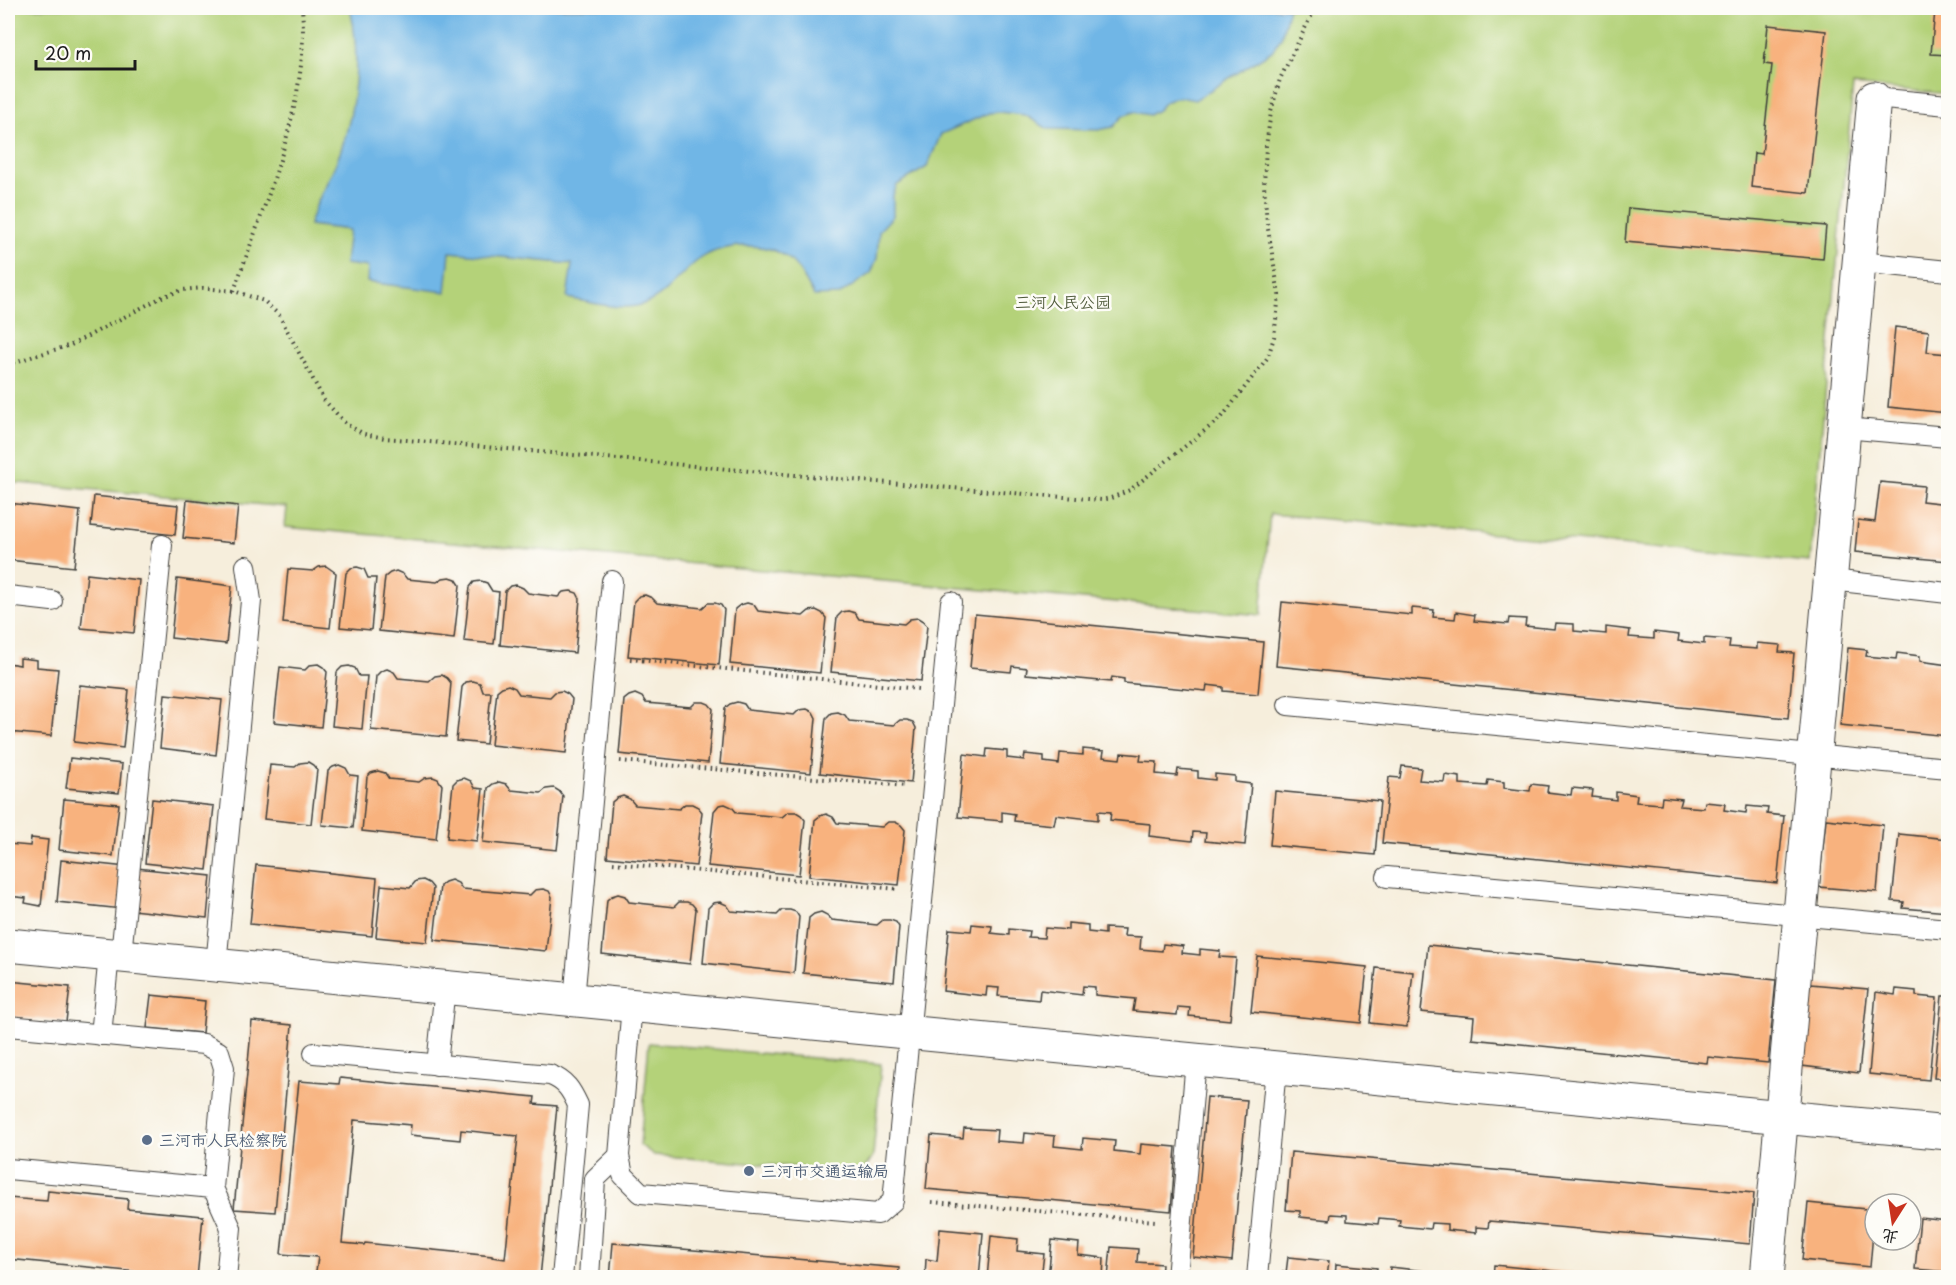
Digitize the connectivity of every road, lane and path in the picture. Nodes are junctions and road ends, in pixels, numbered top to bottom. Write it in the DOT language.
graph roads {
  1 [pos="302,8"];
  2 [pos="1316,8"];
  3 [pos="1874,98"];
  4 [pos="1948,105"];
  5 [pos="1860,262"];
  6 [pos="1948,271"];
  7 [pos="234,291"];
  8 [pos="8,364"];
  9 [pos="1844,428"];
  10 [pos="1948,437"];
  11 [pos="162,545"];
  12 [pos="246,566"];
  13 [pos="612,580"];
  14 [pos="1830,580"];
  15 [pos="1948,593"];
  16 [pos="8,596"];
  17 [pos="52,601"];
  18 [pos="951,602"];
  19 [pos="605,656"];
  20 [pos="942,691"];
  21 [pos="1288,705"];
  22 [pos="1815,755"];
  23 [pos="596,759"];
  24 [pos="1948,768"];
  25 [pos="933,789"];
  26 [pos="586,861"];
  27 [pos="1387,877"];
  28 [pos="923,891"];
  29 [pos="1800,915"];
  30 [pos="1948,929"];
  31 [pos="8,945"];
  32 [pos="115,955"];
  33 [pos="216,965"];
  34 [pos="445,987"];
  35 [pos="574,1000"];
  36 [pos="632,1005"];
  37 [pos="8,1026"];
  38 [pos="909,1032"];
  39 [pos="101,1035"];
  40 [pos="314,1053"];
  41 [pos="1196,1060"];
  42 [pos="437,1065"];
  43 [pos="1276,1068"];
  44 [pos="1782,1117"];
  45 [pos="1948,1133"];
  46 [pos="619,1156"];
  47 [pos="8,1169"];
  48 [pos="213,1188"];
  49 [pos="932,1202"];
  50 [pos="1182,1224"];
  51 [pos="226,1278"];
  52 [pos="562,1278"];
  53 [pos="589,1278"];
  54 [pos="1177,1278"];
  55 [pos="1257,1278"];
  56 [pos="1767,1278"];
  1 -- 7 [label="path"];
  2 -- 7 [label="path"];
  3 -- 4 [label="lane"];
  3 -- 5 [label="street"];
  5 -- 6 [label="lane"];
  5 -- 9 [label="street"];
  7 -- 8 [label="path"];
  9 -- 10 [label="lane"];
  9 -- 14 [label="street"];
  11 -- 32 [label="lane"];
  12 -- 33 [label="lane"];
  13 -- 19 [label="lane"];
  14 -- 15 [label="lane"];
  14 -- 22 [label="street"];
  16 -- 17 [label="lane"];
  18 -- 20 [label="lane"];
  19 -- 20 [label="path"];
  19 -- 23 [label="lane"];
  20 -- 25 [label="lane"];
  21 -- 22 [label="lane"];
  22 -- 24 [label="lane"];
  22 -- 29 [label="street"];
  23 -- 25 [label="path"];
  23 -- 26 [label="lane"];
  25 -- 28 [label="lane"];
  26 -- 28 [label="path"];
  26 -- 35 [label="lane"];
  27 -- 29 [label="lane"];
  28 -- 38 [label="lane"];
  29 -- 30 [label="lane"];
  29 -- 44 [label="street"];
  31 -- 32 [label="street"];
  32 -- 33 [label="street"];
  32 -- 39 [label="lane"];
  33 -- 34 [label="street"];
  34 -- 35 [label="street"];
  34 -- 42 [label="lane"];
  35 -- 36 [label="street"];
  36 -- 38 [label="street"];
  36 -- 46 [label="lane"];
  37 -- 39 [label="lane"];
  38 -- 41 [label="street"];
  38 -- 46 [label="lane"];
  39 -- 48 [label="lane"];
  40 -- 42 [label="lane"];
  41 -- 43 [label="street"];
  41 -- 50 [label="lane"];
  42 -- 52 [label="lane"];
  43 -- 44 [label="street"];
  43 -- 55 [label="lane"];
  44 -- 45 [label="street"];
  44 -- 56 [label="street"];
  46 -- 53 [label="lane"];
  47 -- 48 [label="lane"];
  48 -- 51 [label="lane"];
  49 -- 50 [label="path"];
  50 -- 54 [label="lane"];
}
